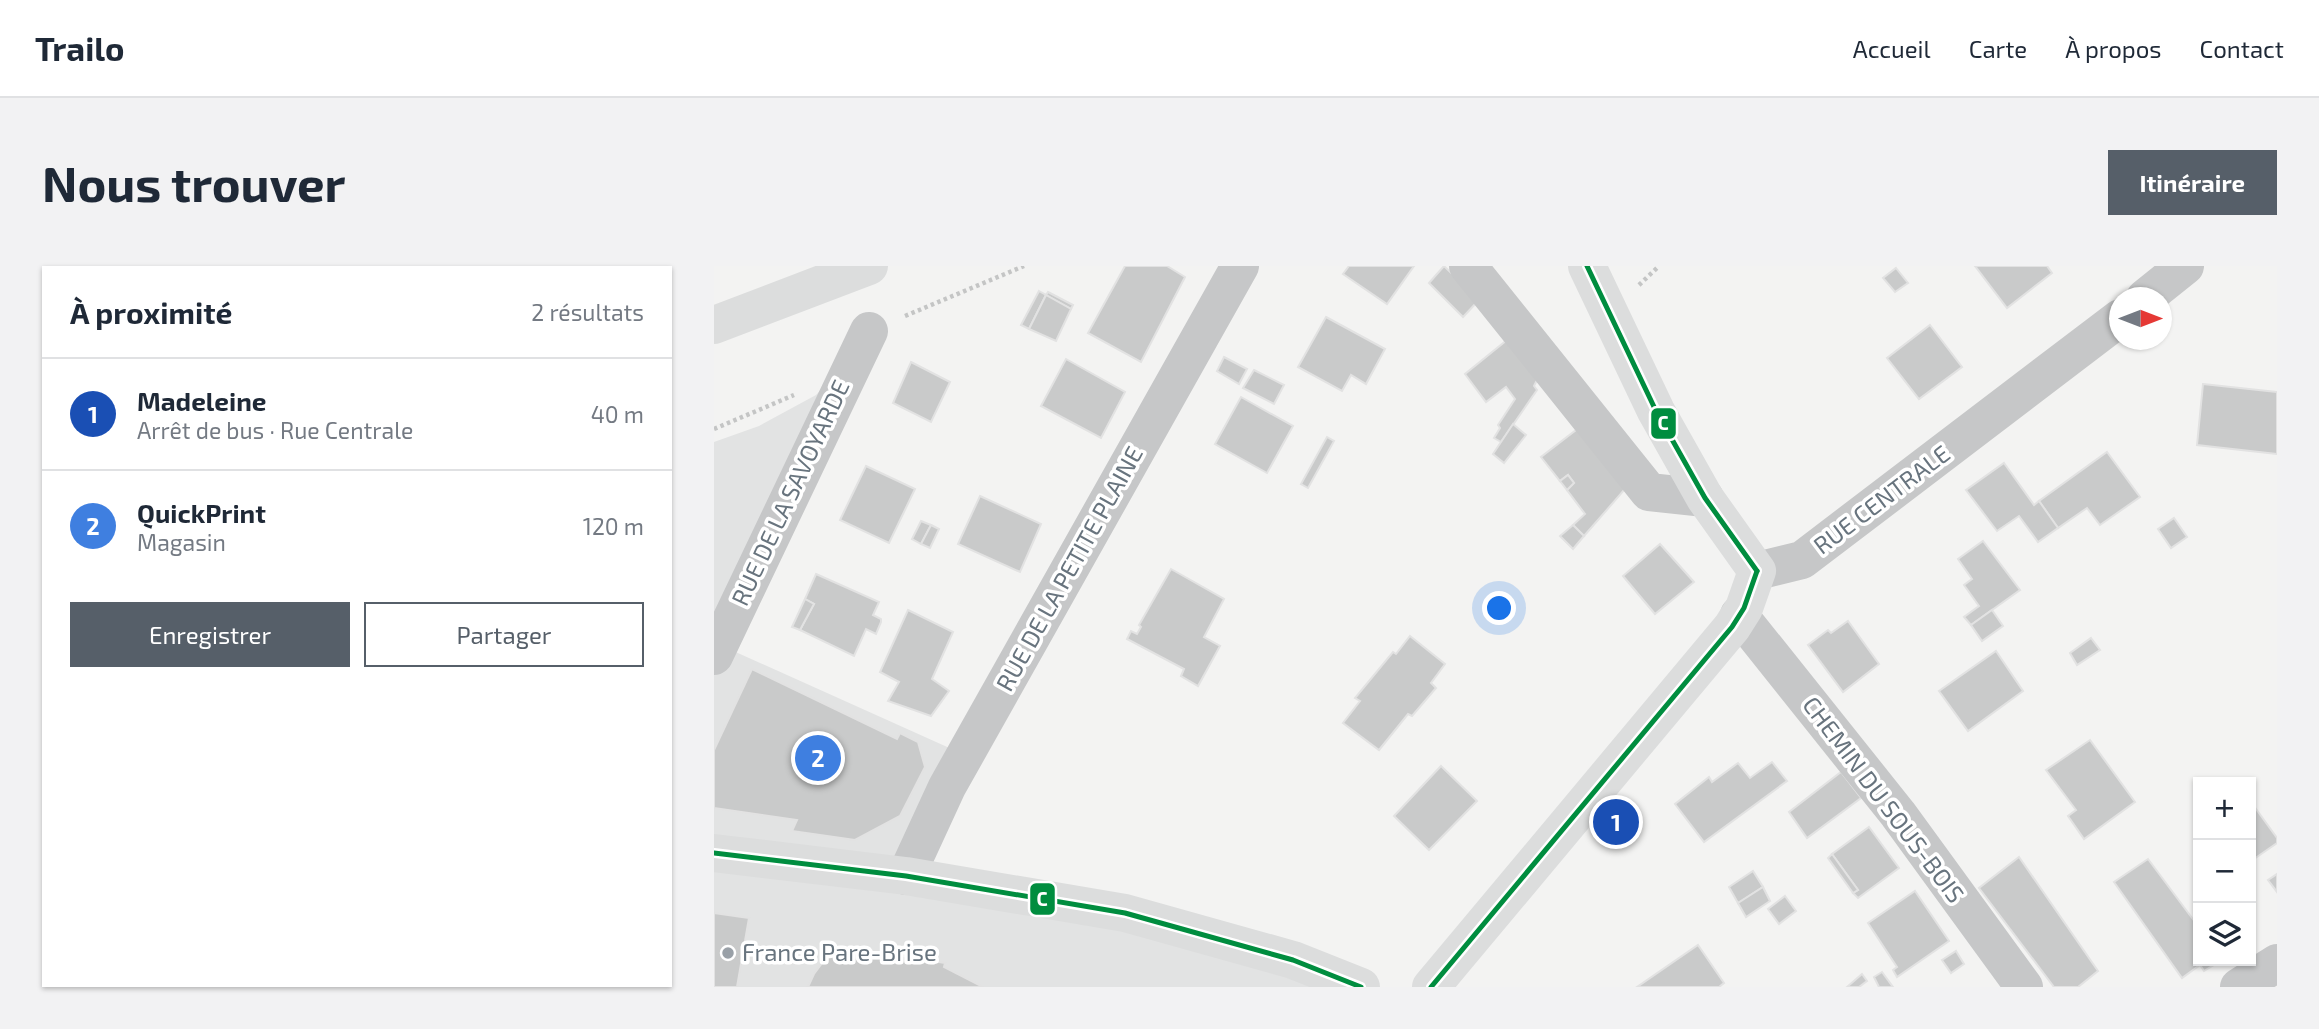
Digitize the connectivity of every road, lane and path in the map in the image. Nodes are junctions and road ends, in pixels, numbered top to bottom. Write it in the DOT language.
graph roads {
  1 [pos="869,266"];
  2 [pos="1240,266"];
  3 [pos="1468,266"];
  4 [pos="1587,266"];
  5 [pos="2185,266"];
  6 [pos="2159,287"];
  7 [pos="714,325"];
  8 [pos="2109,326"];
  9 [pos="869,331"];
  10 [pos="1705,498"];
  11 [pos="1757,571"];
  12 [pos="1739,615"];
  13 [pos="714,656"];
  14 [pos="714,853"];
  15 [pos="906,876"];
  16 [pos="2277,964"];
  17 [pos="1361,987"];
  18 [pos="1431,987"];
  19 [pos="2024,987"];
  20 [pos="2239,987"];
  1 -- 7 [label="main road"];
  2 -- 15 [label="street, RUE DE LA PETITE PLAINE"];
  3 -- 10 [label="street"];
  4 -- 10 [label="main road"];
  5 -- 6 [label="street"];
  8 -- 11 [label="street, RUE CENTRALE"];
  9 -- 13 [label="street, RUE DE LA SAVOYARDE"];
  10 -- 11 [label="main road"];
  11 -- 12 [label="main road"];
  12 -- 18 [label="main road"];
  12 -- 19 [label="street, CHEMIN DU SOUS-BOIS"];
  14 -- 15 [label="main road"];
  15 -- 17 [label="main road"];
  16 -- 20 [label="street"];
}
